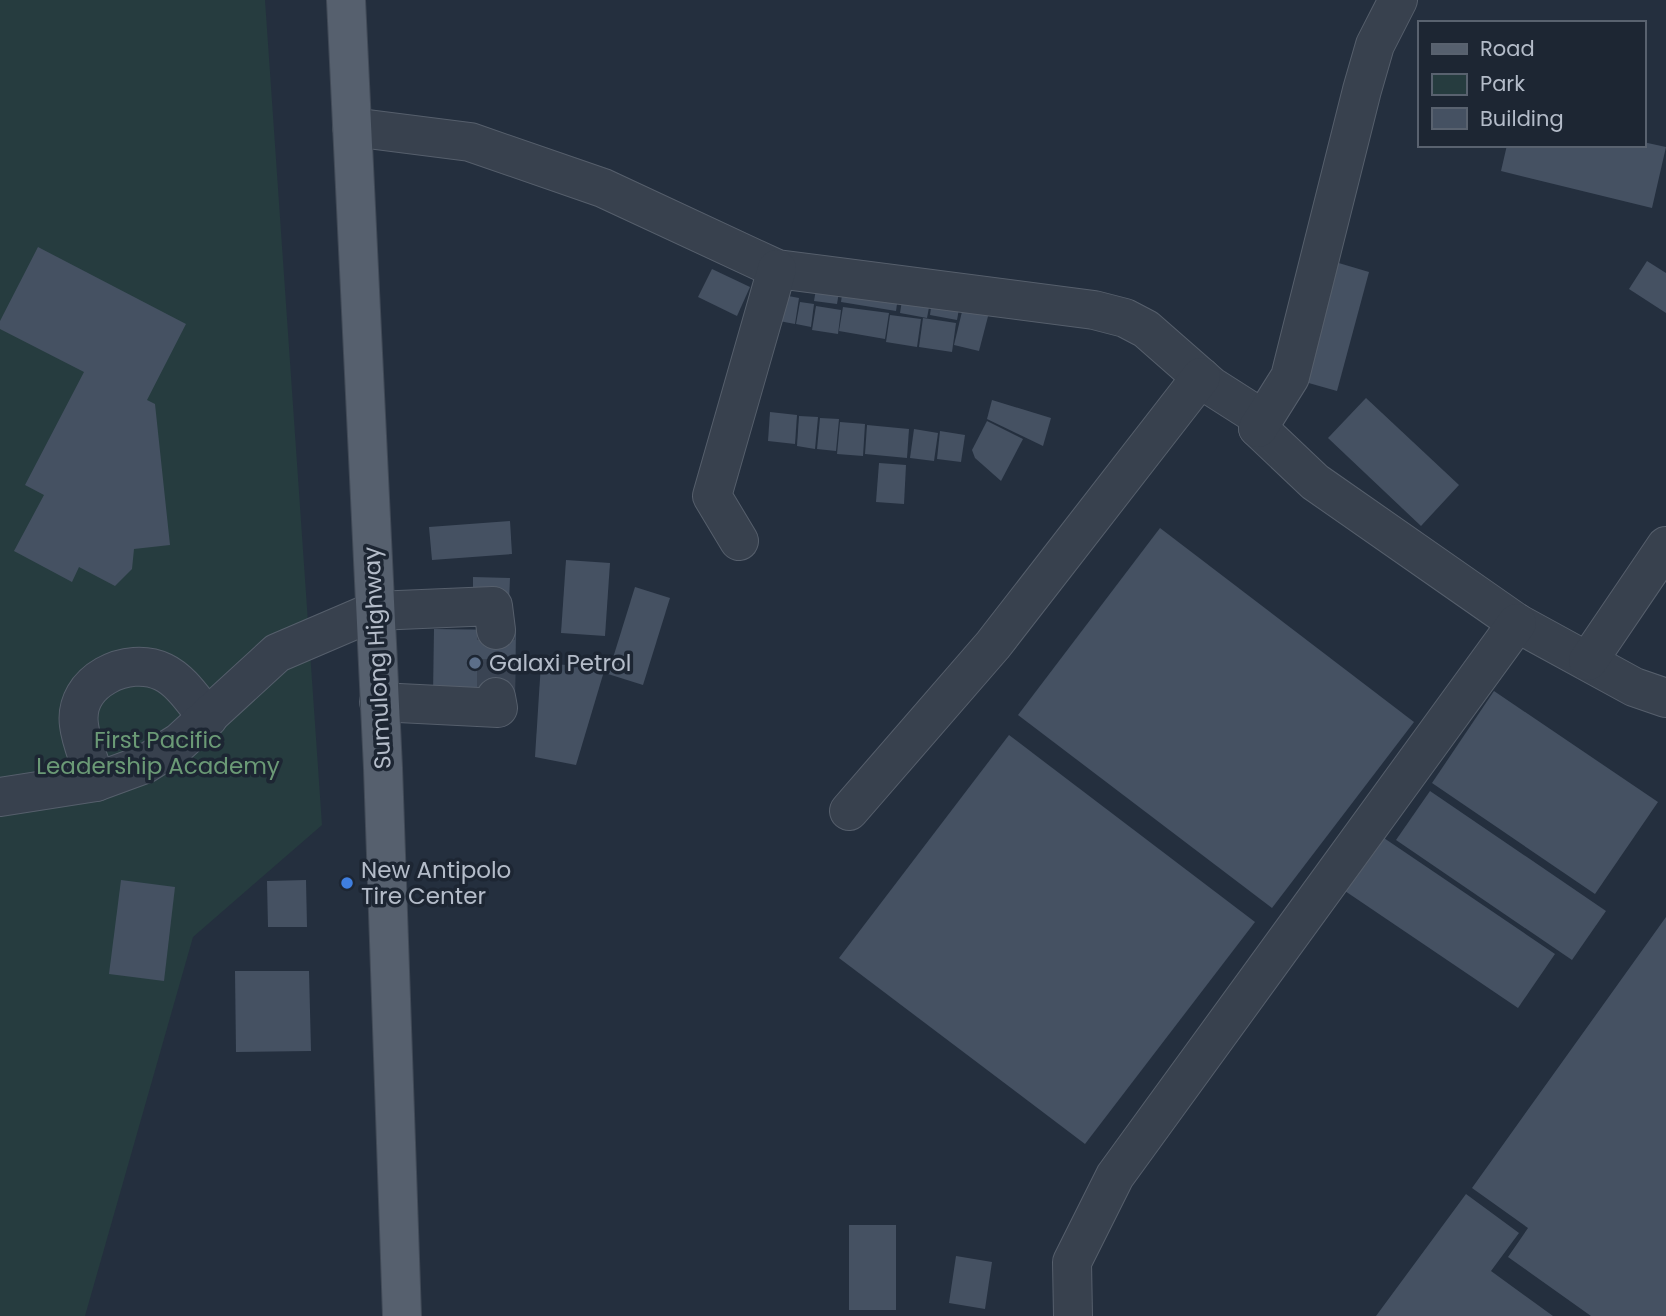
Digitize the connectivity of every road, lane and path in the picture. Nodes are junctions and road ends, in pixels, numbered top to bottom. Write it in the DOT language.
graph roads {
  1 [pos="346,0"];
  2 [pos="1398,0"];
  3 [pos="352,127"];
  4 [pos="777,269"];
  5 [pos="1201,377"];
  6 [pos="1258,428"];
  7 [pos="739,541"];
  8 [pos="1666,546"];
  9 [pos="374,611"];
  10 [pos="1517,623"];
  11 [pos="496,630"];
  12 [pos="1588,661"];
  13 [pos="496,696"];
  14 [pos="1666,698"];
  15 [pos="379,702"];
  16 [pos="208,718"];
  17 [pos="96,782"];
  18 [pos="0,797"];
  19 [pos="849,811"];
  20 [pos="402,1316"];
  21 [pos="1073,1316"];
  1 -- 3 [label="main road, Sumulong Highway"];
  2 -- 6 [label="street"];
  3 -- 4 [label="street"];
  3 -- 9 [label="main road, Sumulong Highway"];
  4 -- 5 [label="street"];
  4 -- 7 [label="street"];
  5 -- 6 [label="street"];
  5 -- 19 [label="street"];
  6 -- 10 [label="street"];
  8 -- 12 [label="street"];
  9 -- 11 [label="street"];
  9 -- 15 [label="main road, Sumulong Highway"];
  9 -- 16 [label="street"];
  10 -- 12 [label="street"];
  10 -- 21 [label="street"];
  12 -- 14 [label="street"];
  13 -- 15 [label="street"];
  15 -- 20 [label="main road, Sumulong Highway"];
  16 -- 17 [label="street"];
  16 -- 17 [label="street"];
  17 -- 18 [label="street"];
}
